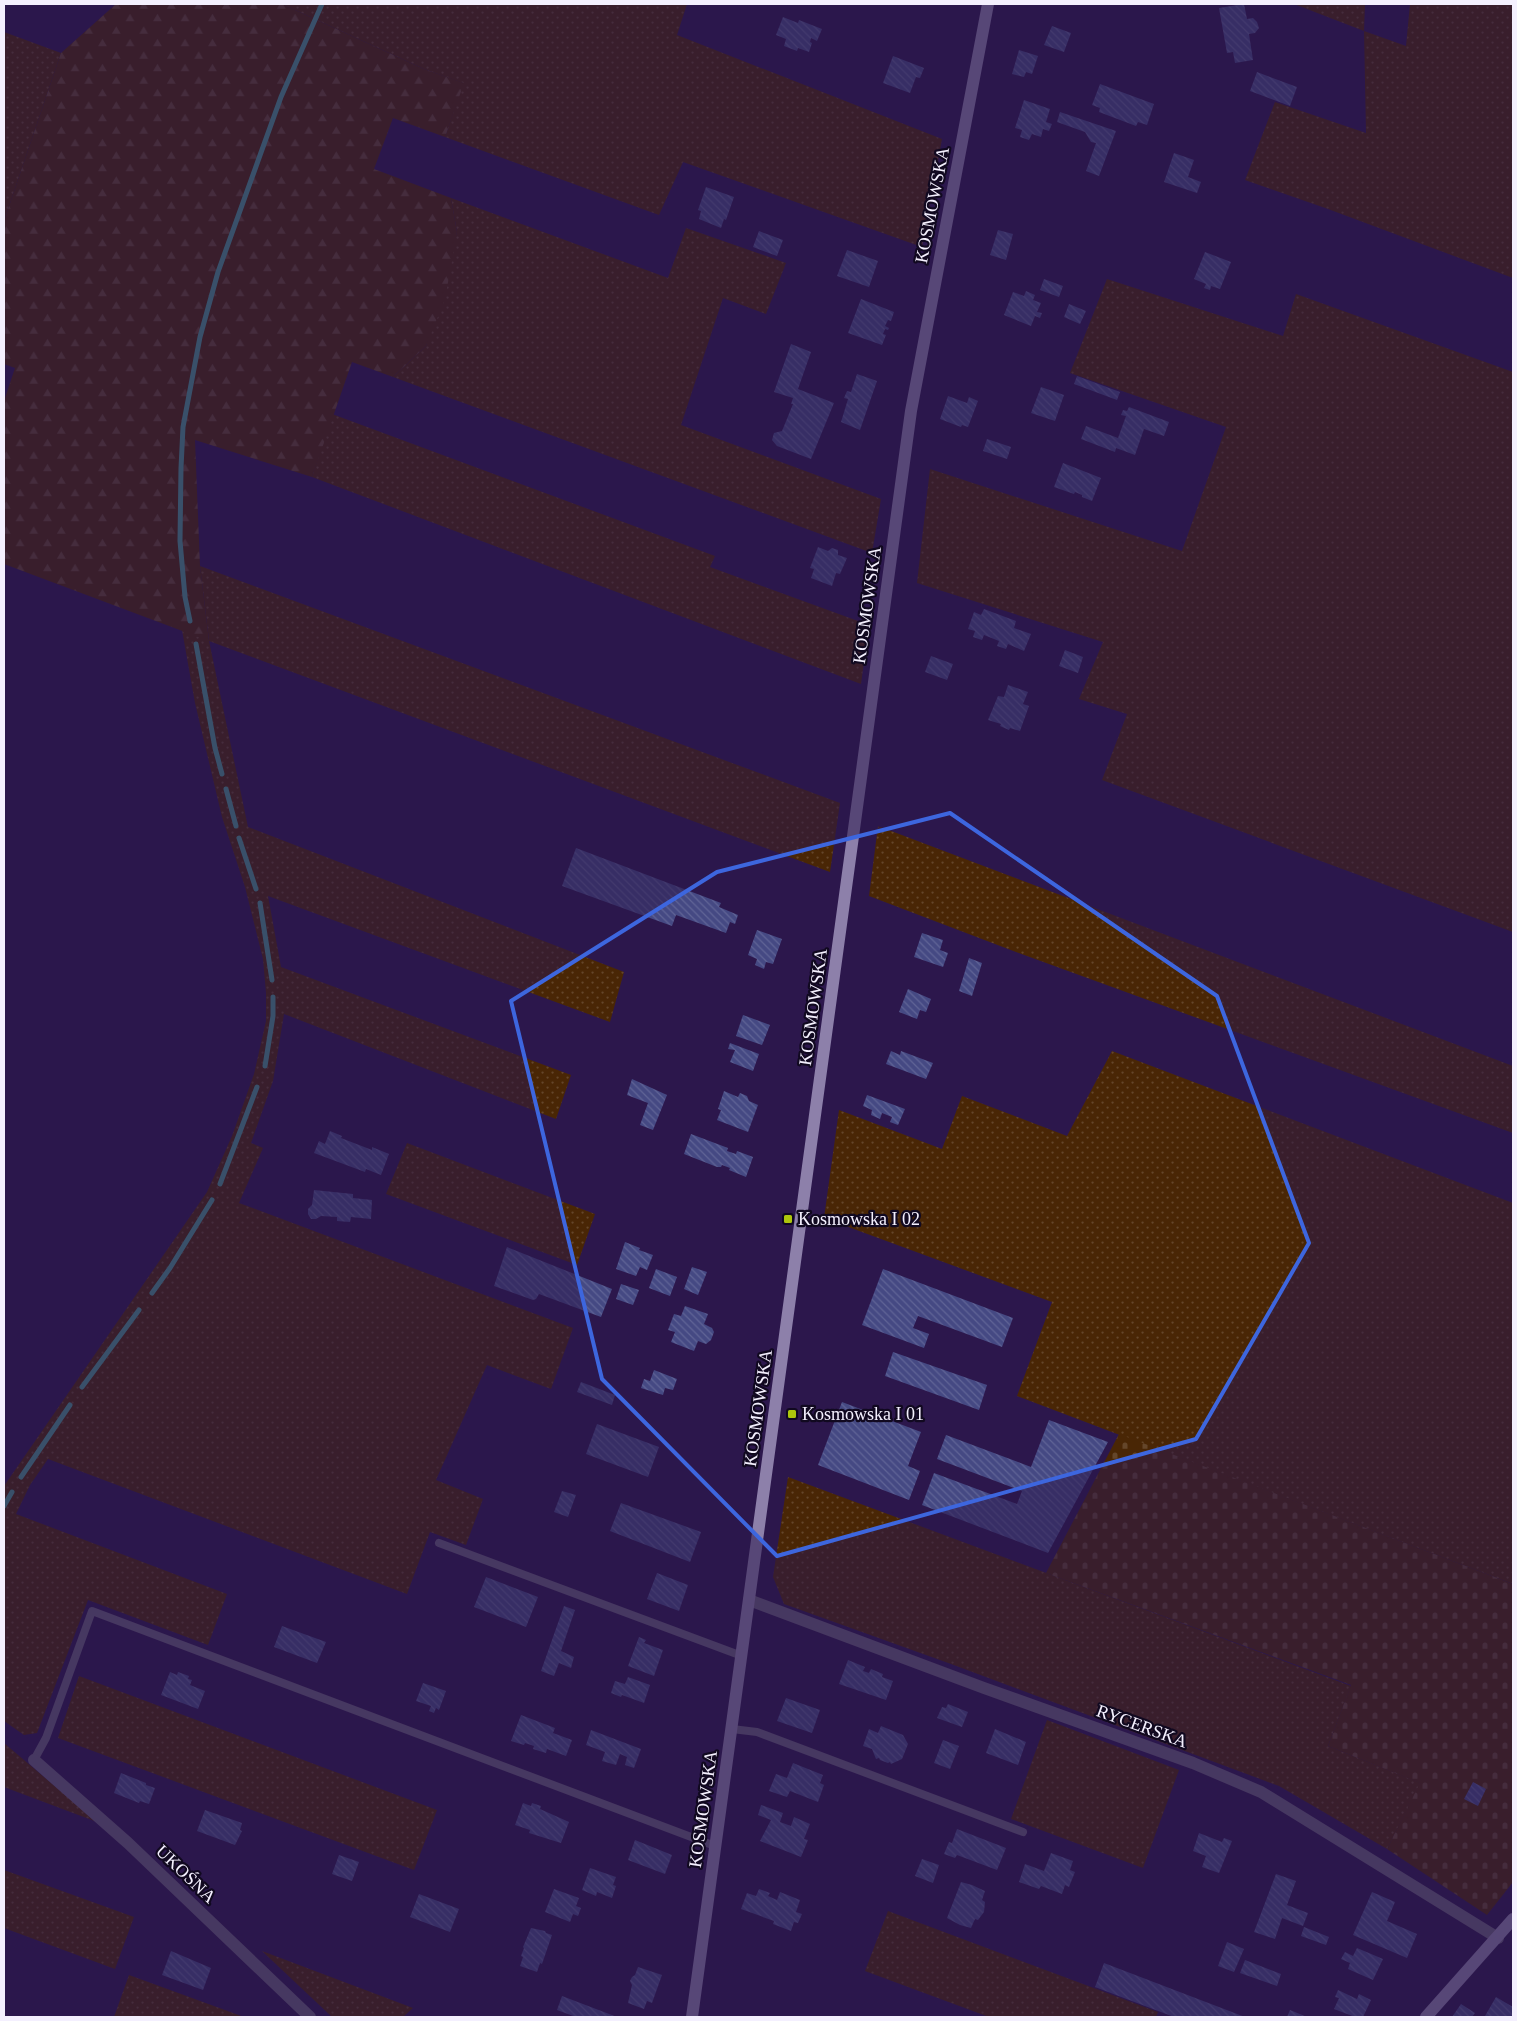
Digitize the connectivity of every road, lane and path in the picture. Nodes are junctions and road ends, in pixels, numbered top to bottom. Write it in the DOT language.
graph roads {
  1 [pos="988,4"];
  2 [pos="439,1543"];
  3 [pos="749,1600"];
  4 [pos="742,1656"];
  5 [pos="732,1729"];
  6 [pos="34,1760"];
  7 [pos="1023,1832"];
  8 [pos="716,1846"];
  9 [pos="1513,1919"];
  10 [pos="1498,1938"];
  11 [pos="310,2017"];
  12 [pos="692,2017"];
  13 [pos="1426,2017"];
  1 -- 3 [label="street, KOSMOWSKA"];
  2 -- 4 [label="lane"];
  3 -- 4 [label="street, KOSMOWSKA"];
  3 -- 10 [label="street, RYCERSKA"];
  4 -- 5 [label="street, KOSMOWSKA"];
  5 -- 7 [label="lane"];
  5 -- 8 [label="street, KOSMOWSKA"];
  6 -- 8 [label="lane"];
  6 -- 11 [label="street, UKOŚNA"];
  8 -- 12 [label="street, KOSMOWSKA"];
  9 -- 10 [label="street"];
  10 -- 13 [label="street"];
}
